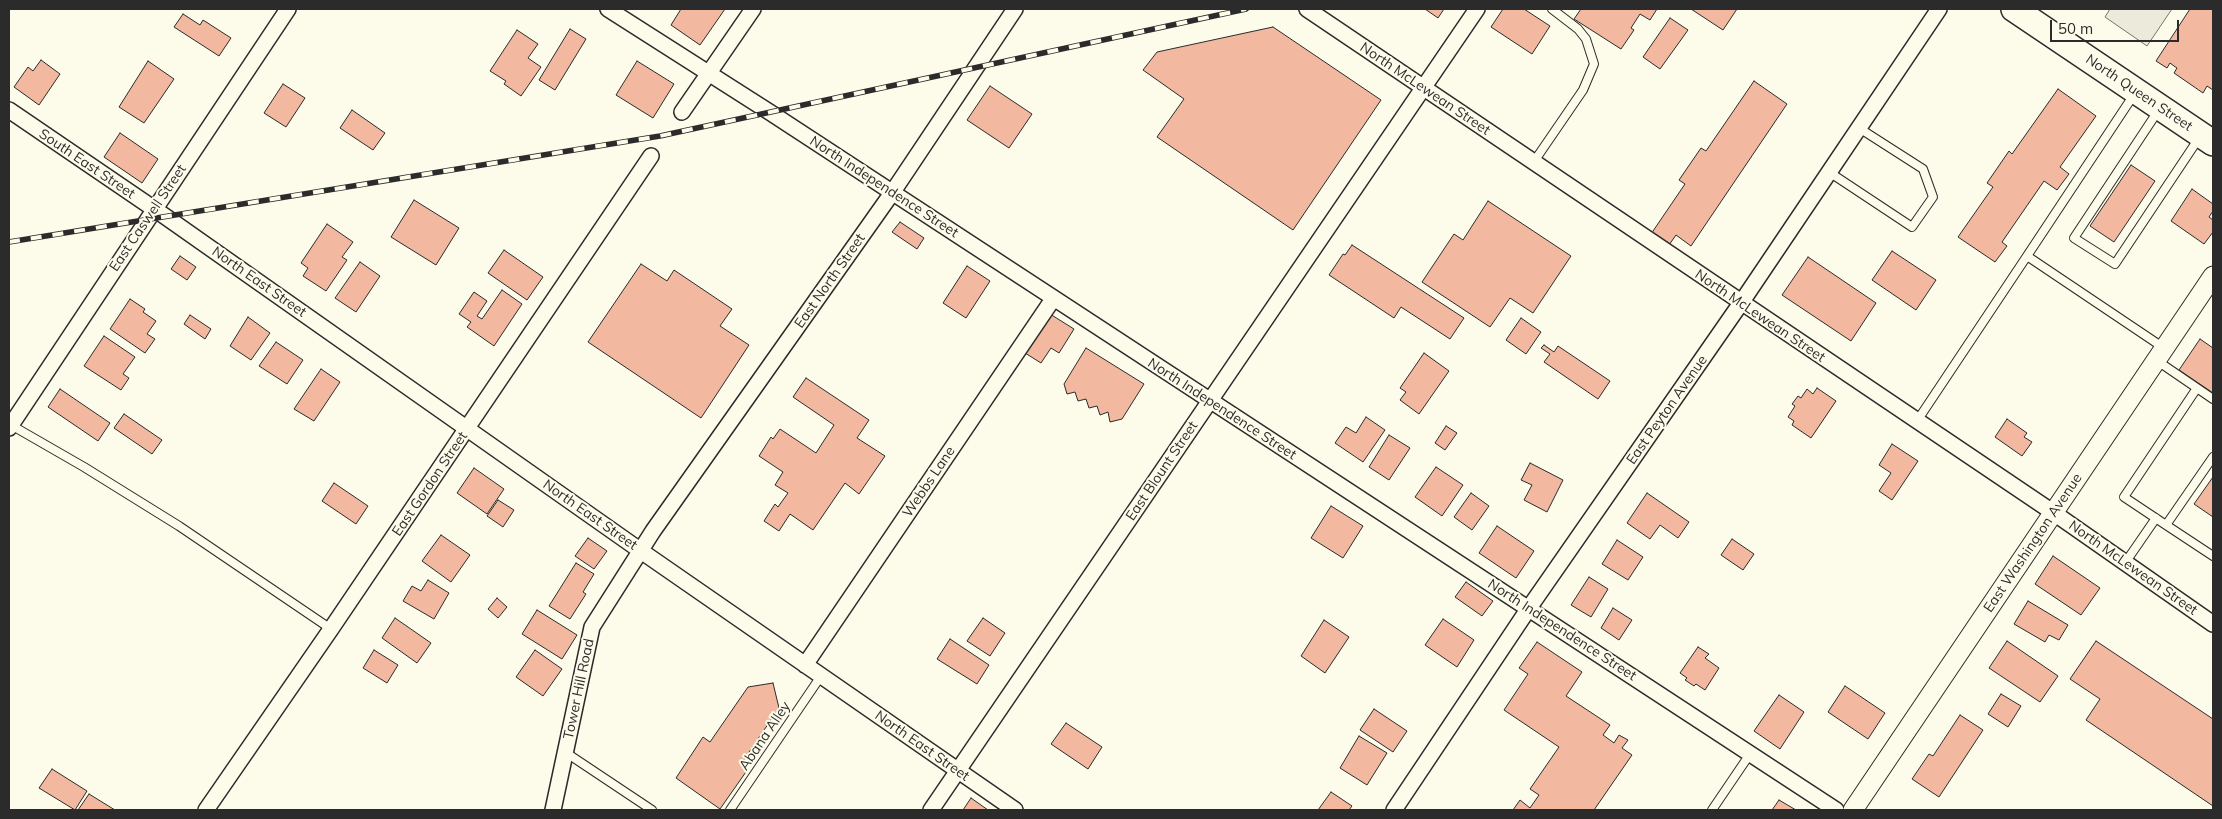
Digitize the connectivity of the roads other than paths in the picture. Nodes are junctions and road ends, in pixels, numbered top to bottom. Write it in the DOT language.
graph roads {
  1 [pos="288,9"];
  2 [pos="608,9"];
  3 [pos="753,9"];
  4 [pos="1015,9"];
  5 [pos="1307,9"];
  6 [pos="1477,9"];
  7 [pos="1939,9"];
  8 [pos="2014,9"];
  9 [pos="1556,10"];
  10 [pos="708,74"];
  11 [pos="1423,88"];
  12 [pos="2136,91"];
  13 [pos="2161,108"];
  14 [pos="9,110"];
  15 [pos="682,112"];
  16 [pos="1859,128"];
  17 [pos="2207,139"];
  18 [pos="651,156"];
  19 [pos="1534,163"];
  20 [pos="1829,172"];
  21 [pos="892,193"];
  22 [pos="160,213"];
  23 [pos="2027,256"];
  24 [pos="2213,276"];
  25 [pos="1053,299"];
  26 [pos="1741,303"];
  27 [pos="2160,354"];
  28 [pos="2197,388"];
  29 [pos="2213,399"];
  30 [pos="1210,401"];
  31 [pos="1917,422"];
  32 [pos="10,427"];
  33 [pos="468,428"];
  34 [pos="2213,458"];
  35 [pos="2054,513"];
  36 [pos="2156,518"];
  37 [pos="2166,525"];
  38 [pos="641,551"];
  39 [pos="2213,556"];
  40 [pos="2125,563"];
  41 [pos="1528,608"];
  42 [pos="2213,624"];
  43 [pos="332,629"];
  44 [pos="805,665"];
  45 [pos="821,676"];
  46 [pos="565,752"];
  47 [pos="1750,754"];
  48 [pos="958,771"];
  49 [pos="206,810"];
  50 [pos="553,810"];
  51 [pos="652,810"];
  52 [pos="730,810"];
  53 [pos="931,810"];
  54 [pos="1015,810"];
  55 [pos="1394,810"];
  56 [pos="1712,810"];
  57 [pos="1836,810"];
  58 [pos="1853,810"];
  1 -- 22 [label="street, East Caswell Street"];
  2 -- 10 [label="street, North Independence Street"];
  3 -- 10 [label="street"];
  4 -- 21 [label="street, East North Street"];
  5 -- 11 [label="street, North McLewean Street"];
  6 -- 11 [label="street, East Blount Street"];
  7 -- 16 [label="street, East Peyton Avenue"];
  8 -- 12 [label="main road, North Queen Street"];
  9 -- 19 [label="lane"];
  10 -- 15 [label="street"];
  10 -- 21 [label="street, North Independence Street"];
  11 -- 19 [label="street, North McLewean Street"];
  11 -- 30 [label="street, East Blount Street"];
  12 -- 13 [label="main road, North Queen Street"];
  12 -- 23 [label="lane"];
  13 -- 17 [label="main road, North Queen Street"];
  13 -- 17 [label="lane"];
  14 -- 22 [label="street, South East Street"];
  16 -- 20 [label="street, East Peyton Avenue"];
  16 -- 20 [label="lane"];
  18 -- 33 [label="street, East Gordon Street"];
  19 -- 26 [label="street, North McLewean Street"];
  20 -- 26 [label="street, East Peyton Avenue"];
  21 -- 25 [label="street, North Independence Street"];
  21 -- 38 [label="street, East North Street"];
  22 -- 32 [label="street, East Caswell Street"];
  22 -- 33 [label="street, North East Street"];
  23 -- 27 [label="lane"];
  23 -- 31 [label="lane"];
  24 -- 27 [label="street, East Washington Avenue"];
  25 -- 30 [label="street, North Independence Street"];
  25 -- 44 [label="street, Webbs Lane"];
  26 -- 31 [label="street, North McLewean Street"];
  26 -- 41 [label="street, East Peyton Avenue"];
  27 -- 28 [label="lane"];
  27 -- 35 [label="street, East Washington Avenue"];
  28 -- 29 [label="lane"];
  28 -- 36 [label="lane"];
  30 -- 41 [label="street, North Independence Street"];
  30 -- 48 [label="street, East Blount Street"];
  31 -- 35 [label="street, North McLewean Street"];
  32 -- 43 [label="lane"];
  33 -- 38 [label="street, North East Street"];
  33 -- 43 [label="street, East Gordon Street"];
  34 -- 37 [label="lane"];
  35 -- 40 [label="street, North McLewean Street"];
  35 -- 58 [label="street, East Washington Avenue"];
  36 -- 37 [label="lane"];
  36 -- 40 [label="lane"];
  37 -- 39 [label="lane"];
  38 -- 44 [label="street, North East Street"];
  38 -- 46 [label="street, Tower Hill Road"];
  40 -- 42 [label="street, North McLewean Street"];
  41 -- 47 [label="street, North Independence Street"];
  41 -- 55 [label="street, East Peyton Avenue"];
  43 -- 49 [label="street, East Gordon Street"];
  44 -- 45 [label="street, North East Street"];
  45 -- 48 [label="street, North East Street"];
  45 -- 52 [label="lane, Abana Alley"];
  46 -- 50 [label="street, Tower Hill Road"];
  46 -- 51 [label="lane"];
  47 -- 56 [label="lane"];
  47 -- 57 [label="street, North Independence Street"];
  48 -- 53 [label="street, East Blount Street"];
  48 -- 54 [label="street, North East Street"];
}
